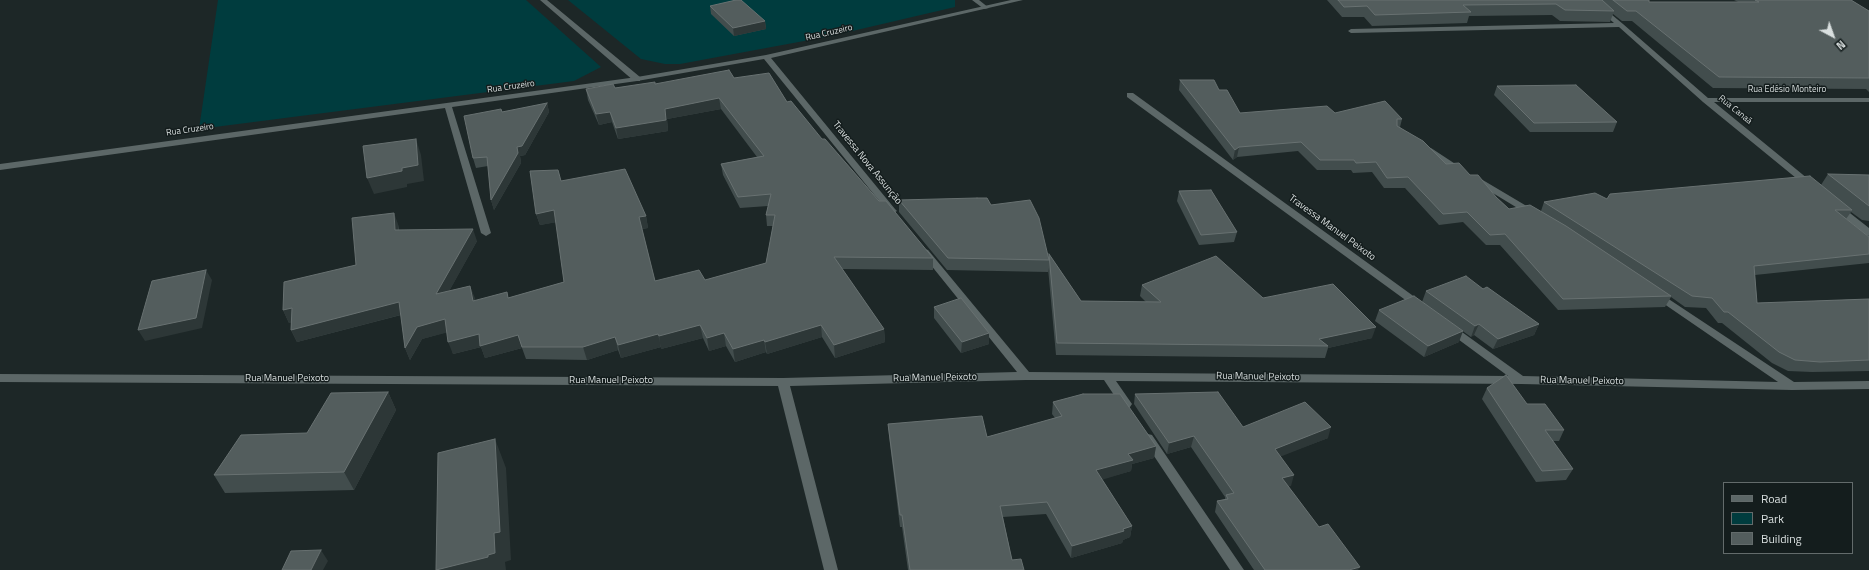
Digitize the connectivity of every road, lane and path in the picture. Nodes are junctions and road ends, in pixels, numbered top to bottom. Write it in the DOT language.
graph roads {
  1 [pos="543,0"];
  2 [pos="975,0"];
  3 [pos="1020,0"];
  4 [pos="1590,0"];
  5 [pos="986,8"];
  6 [pos="1621,25"];
  7 [pos="1351,31"];
  8 [pos="766,57"];
  9 [pos="637,79"];
  10 [pos="1130,95"];
  11 [pos="1706,100"];
  12 [pos="1869,100"];
  13 [pos="448,106"];
  14 [pos="1418,144"];
  15 [pos="0,166"];
  16 [pos="1815,189"];
  17 [pos="1833,204"];
  18 [pos="896,216"];
  19 [pos="1538,217"];
  20 [pos="486,233"];
  21 [pos="1869,234"];
  22 [pos="921,247"];
  23 [pos="1649,290"];
  24 [pos="1424,310"];
  25 [pos="1444,324"];
  26 [pos="1026,376"];
  27 [pos="1107,376"];
  28 [pos="0,378"];
  29 [pos="1520,380"];
  30 [pos="783,382"];
  31 [pos="1792,386"];
  32 [pos="1869,386"];
  33 [pos="1133,415"];
  34 [pos="1142,428"];
  35 [pos="831,570"];
  36 [pos="1237,570"];
  1 -- 9 [label="street"];
  2 -- 5 [label="street"];
  3 -- 5 [label="street, Rua Cruzeiro"];
  4 -- 6 [label="street, Rua Canaã"];
  5 -- 8 [label="street, Rua Cruzeiro"];
  6 -- 7 [label="street"];
  6 -- 11 [label="street, Rua Canaã"];
  8 -- 9 [label="street, Rua Cruzeiro"];
  8 -- 18 [label="street, Travessa Nova Assunção"];
  9 -- 13 [label="street, Rua Cruzeiro"];
  10 -- 24 [label="street, Travessa Manuel Peixoto"];
  11 -- 12 [label="street, Rua Edésio Monteiro"];
  11 -- 16 [label="street, Rua Canaã"];
  13 -- 15 [label="street, Rua Cruzeiro"];
  13 -- 20 [label="street"];
  14 -- 19 [label="street"];
  17 -- 21 [label="street"];
  22 -- 26 [label="street"];
  23 -- 31 [label="street"];
  25 -- 29 [label="street"];
  26 -- 27 [label="street, Rua Manuel Peixoto"];
  26 -- 30 [label="street, Rua Manuel Peixoto"];
  27 -- 29 [label="street, Rua Manuel Peixoto"];
  27 -- 33 [label="street"];
  28 -- 30 [label="street, Rua Manuel Peixoto"];
  29 -- 31 [label="street, Rua Manuel Peixoto"];
  30 -- 35 [label="street"];
  31 -- 32 [label="street, Rua Manuel Peixoto"];
  34 -- 36 [label="street"];
}
